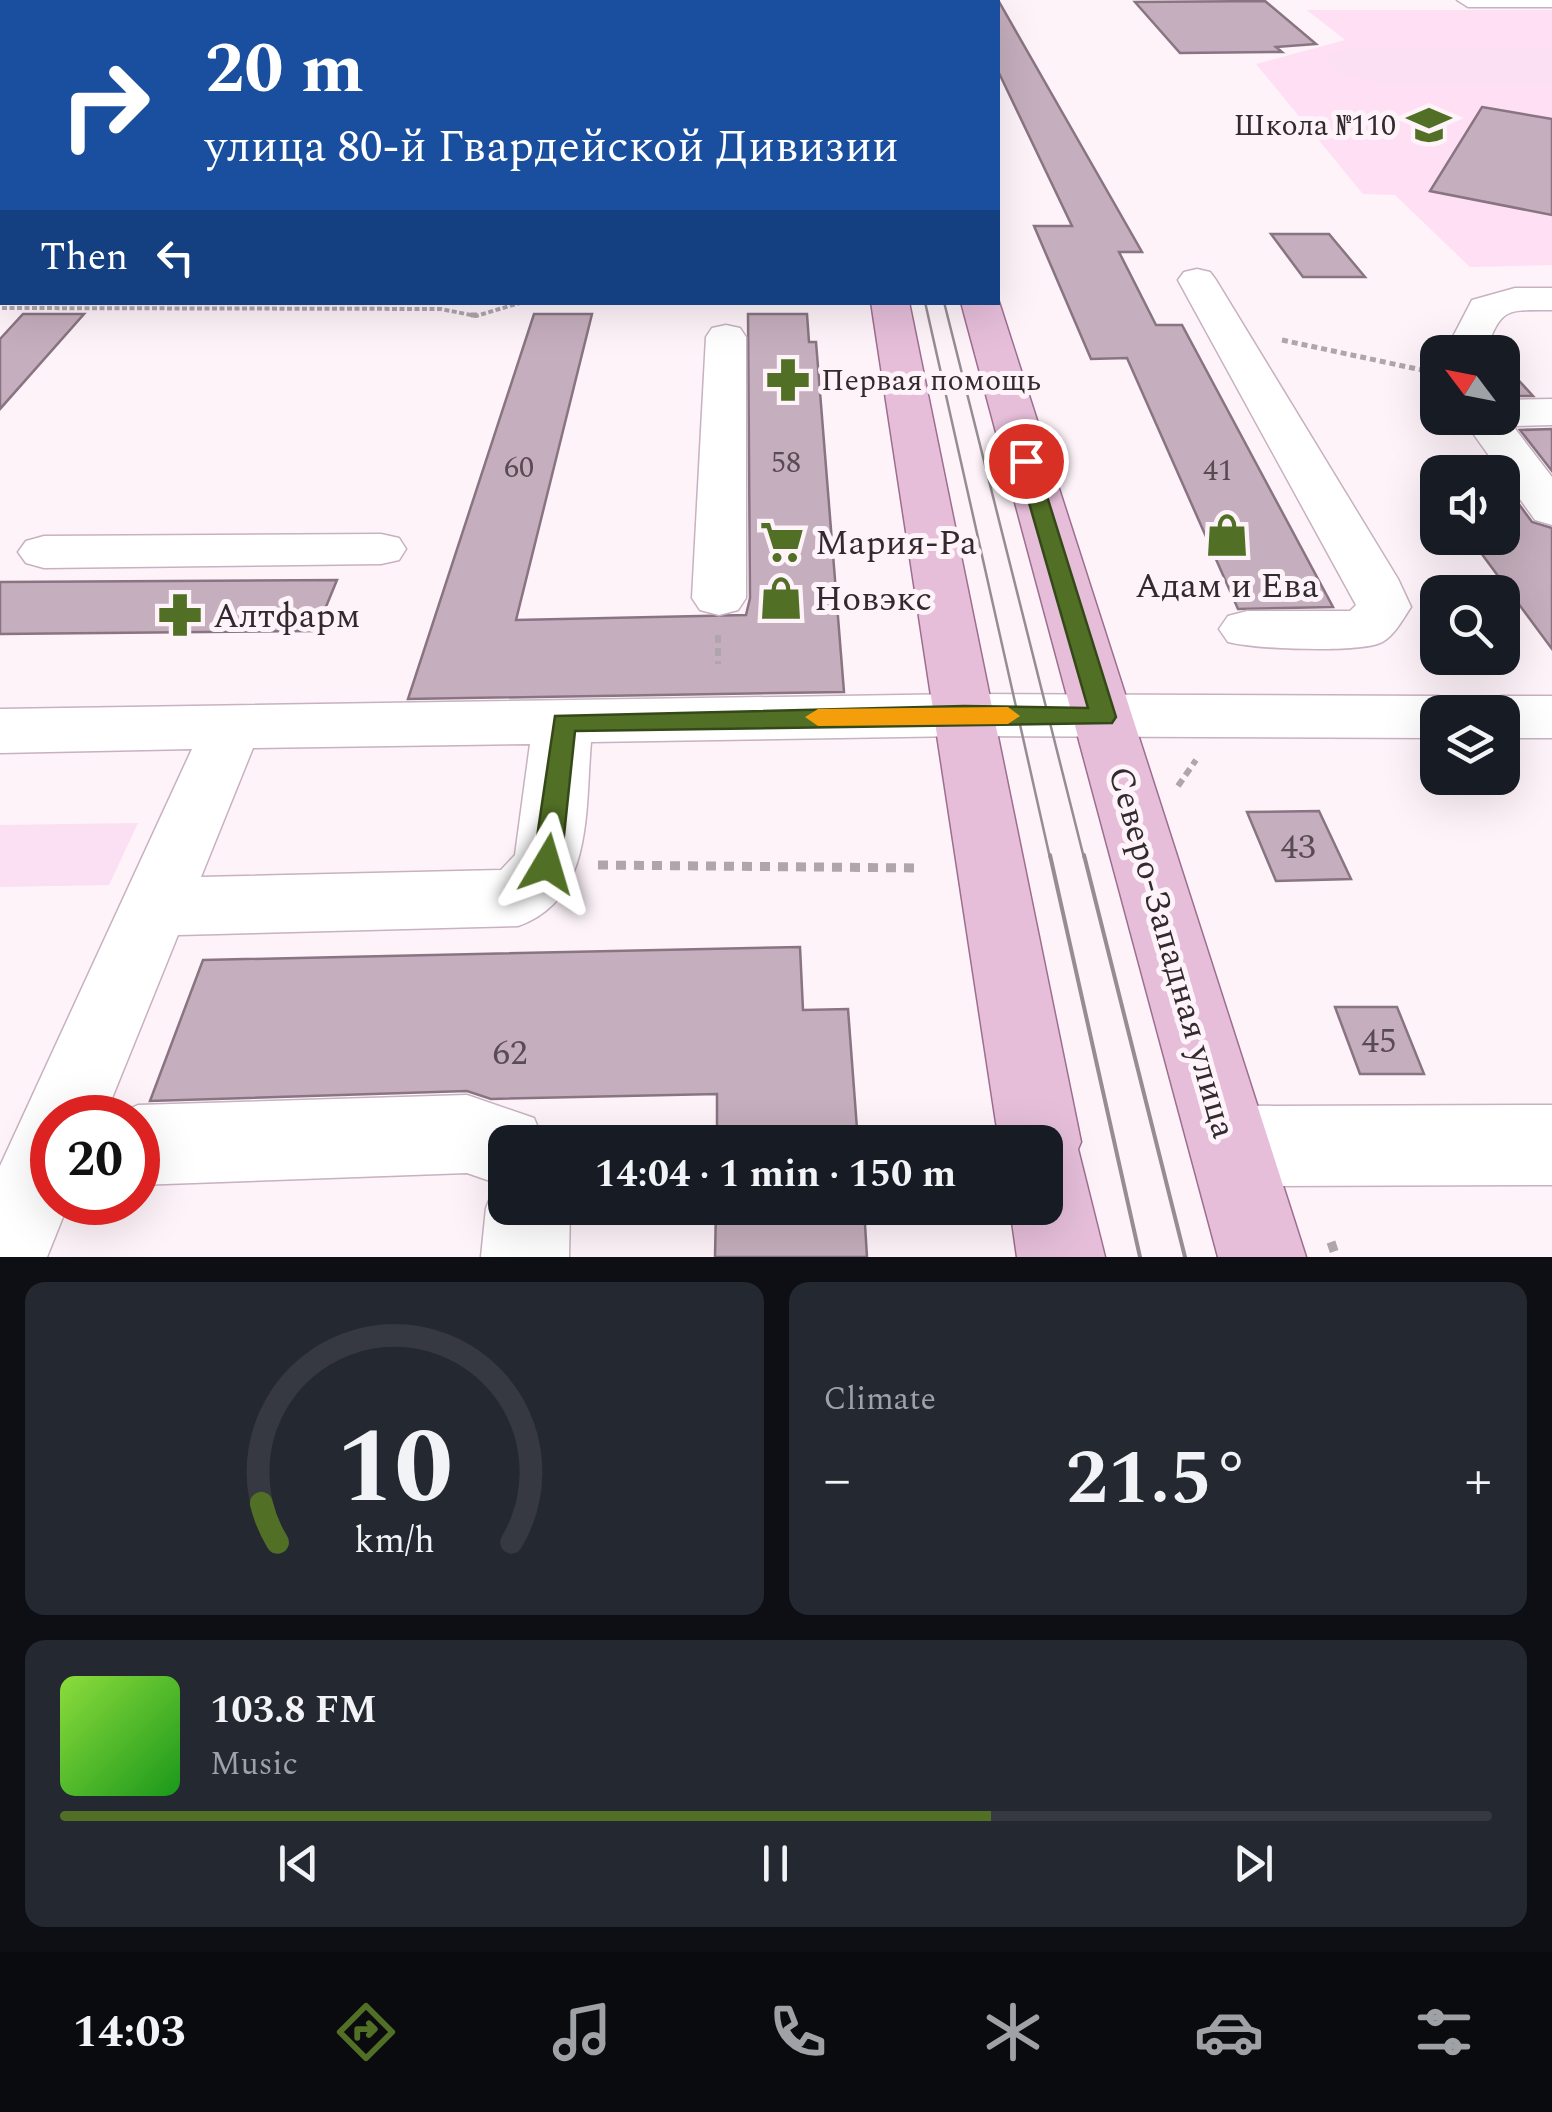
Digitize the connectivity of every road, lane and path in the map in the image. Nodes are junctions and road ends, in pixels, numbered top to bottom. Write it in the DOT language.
graph roads {
  1 [pos="1468,0"];
  2 [pos="1552,0"];
  3 [pos="1197,280"];
  4 [pos="1552,299"];
  5 [pos="513,305"];
  6 [pos="891,305"];
  7 [pos="981,305"];
  8 [pos="2,308"];
  9 [pos="1227,328"];
  10 [pos="1472,335"];
  11 [pos="726,337"];
  12 [pos="1420,370"];
  13 [pos="1552,412"];
  14 [pos="1520,413"];
  15 [pos="1497,435"];
  16 [pos="1552,510"];
  17 [pos="381,549"];
  18 [pos="44,552"];
  19 [pos="719,598"];
  20 [pos="1247,629"];
  21 [pos="964,715"];
  22 [pos="1103,717"];
  23 [pos="1420,717"];
  24 [pos="1520,717"];
  25 [pos="1552,717"];
  26 [pos="563,722"];
  27 [pos="232,727"];
  28 [pos="0,730"];
  29 [pos="547,864"];
  30 [pos="918,868"];
  31 [pos="154,907"];
  32 [pos="74,1095"];
  33 [pos="1037,1125"];
  34 [pos="488,1141"];
  35 [pos="160,1145"];
  36 [pos="1552,1145"];
  37 [pos="1230,1146"];
  38 [pos="30,1196"];
  39 [pos="527,1225"];
  40 [pos="1055,1225"];
  41 [pos="3,1257"];
  42 [pos="525,1257"];
  43 [pos="1061,1257"];
  44 [pos="1262,1257"];
  1 -- 2 [label="street"];
  3 -- 9 [label="street"];
  4 -- 10 [label="street"];
  5 -- 8 [label="path"];
  6 -- 21 [label="main road"];
  7 -- 22 [label="main road, Северо-Западная улица"];
  9 -- 12 [label="path"];
  9 -- 20 [label="street"];
  11 -- 19 [label="street"];
  13 -- 14 [label="street"];
  15 -- 16 [label="street"];
  17 -- 18 [label="street"];
  21 -- 22 [label="street"];
  21 -- 26 [label="street"];
  21 -- 33 [label="main road"];
  22 -- 23 [label="street"];
  22 -- 37 [label="main road, Северо-Западная улица"];
  24 -- 25 [label="street"];
  26 -- 27 [label="street"];
  26 -- 29 [label="street"];
  27 -- 28 [label="street"];
  27 -- 31 [label="street"];
  29 -- 30 [label="path"];
  29 -- 31 [label="street"];
  31 -- 32 [label="street"];
  34 -- 35 [label="street"];
  36 -- 37 [label="street"];
  37 -- 44 [label="main road, Северо-Западная улица"];
  38 -- 41 [label="street"];
  39 -- 42 [label="street"];
  40 -- 43 [label="main road"];
}
